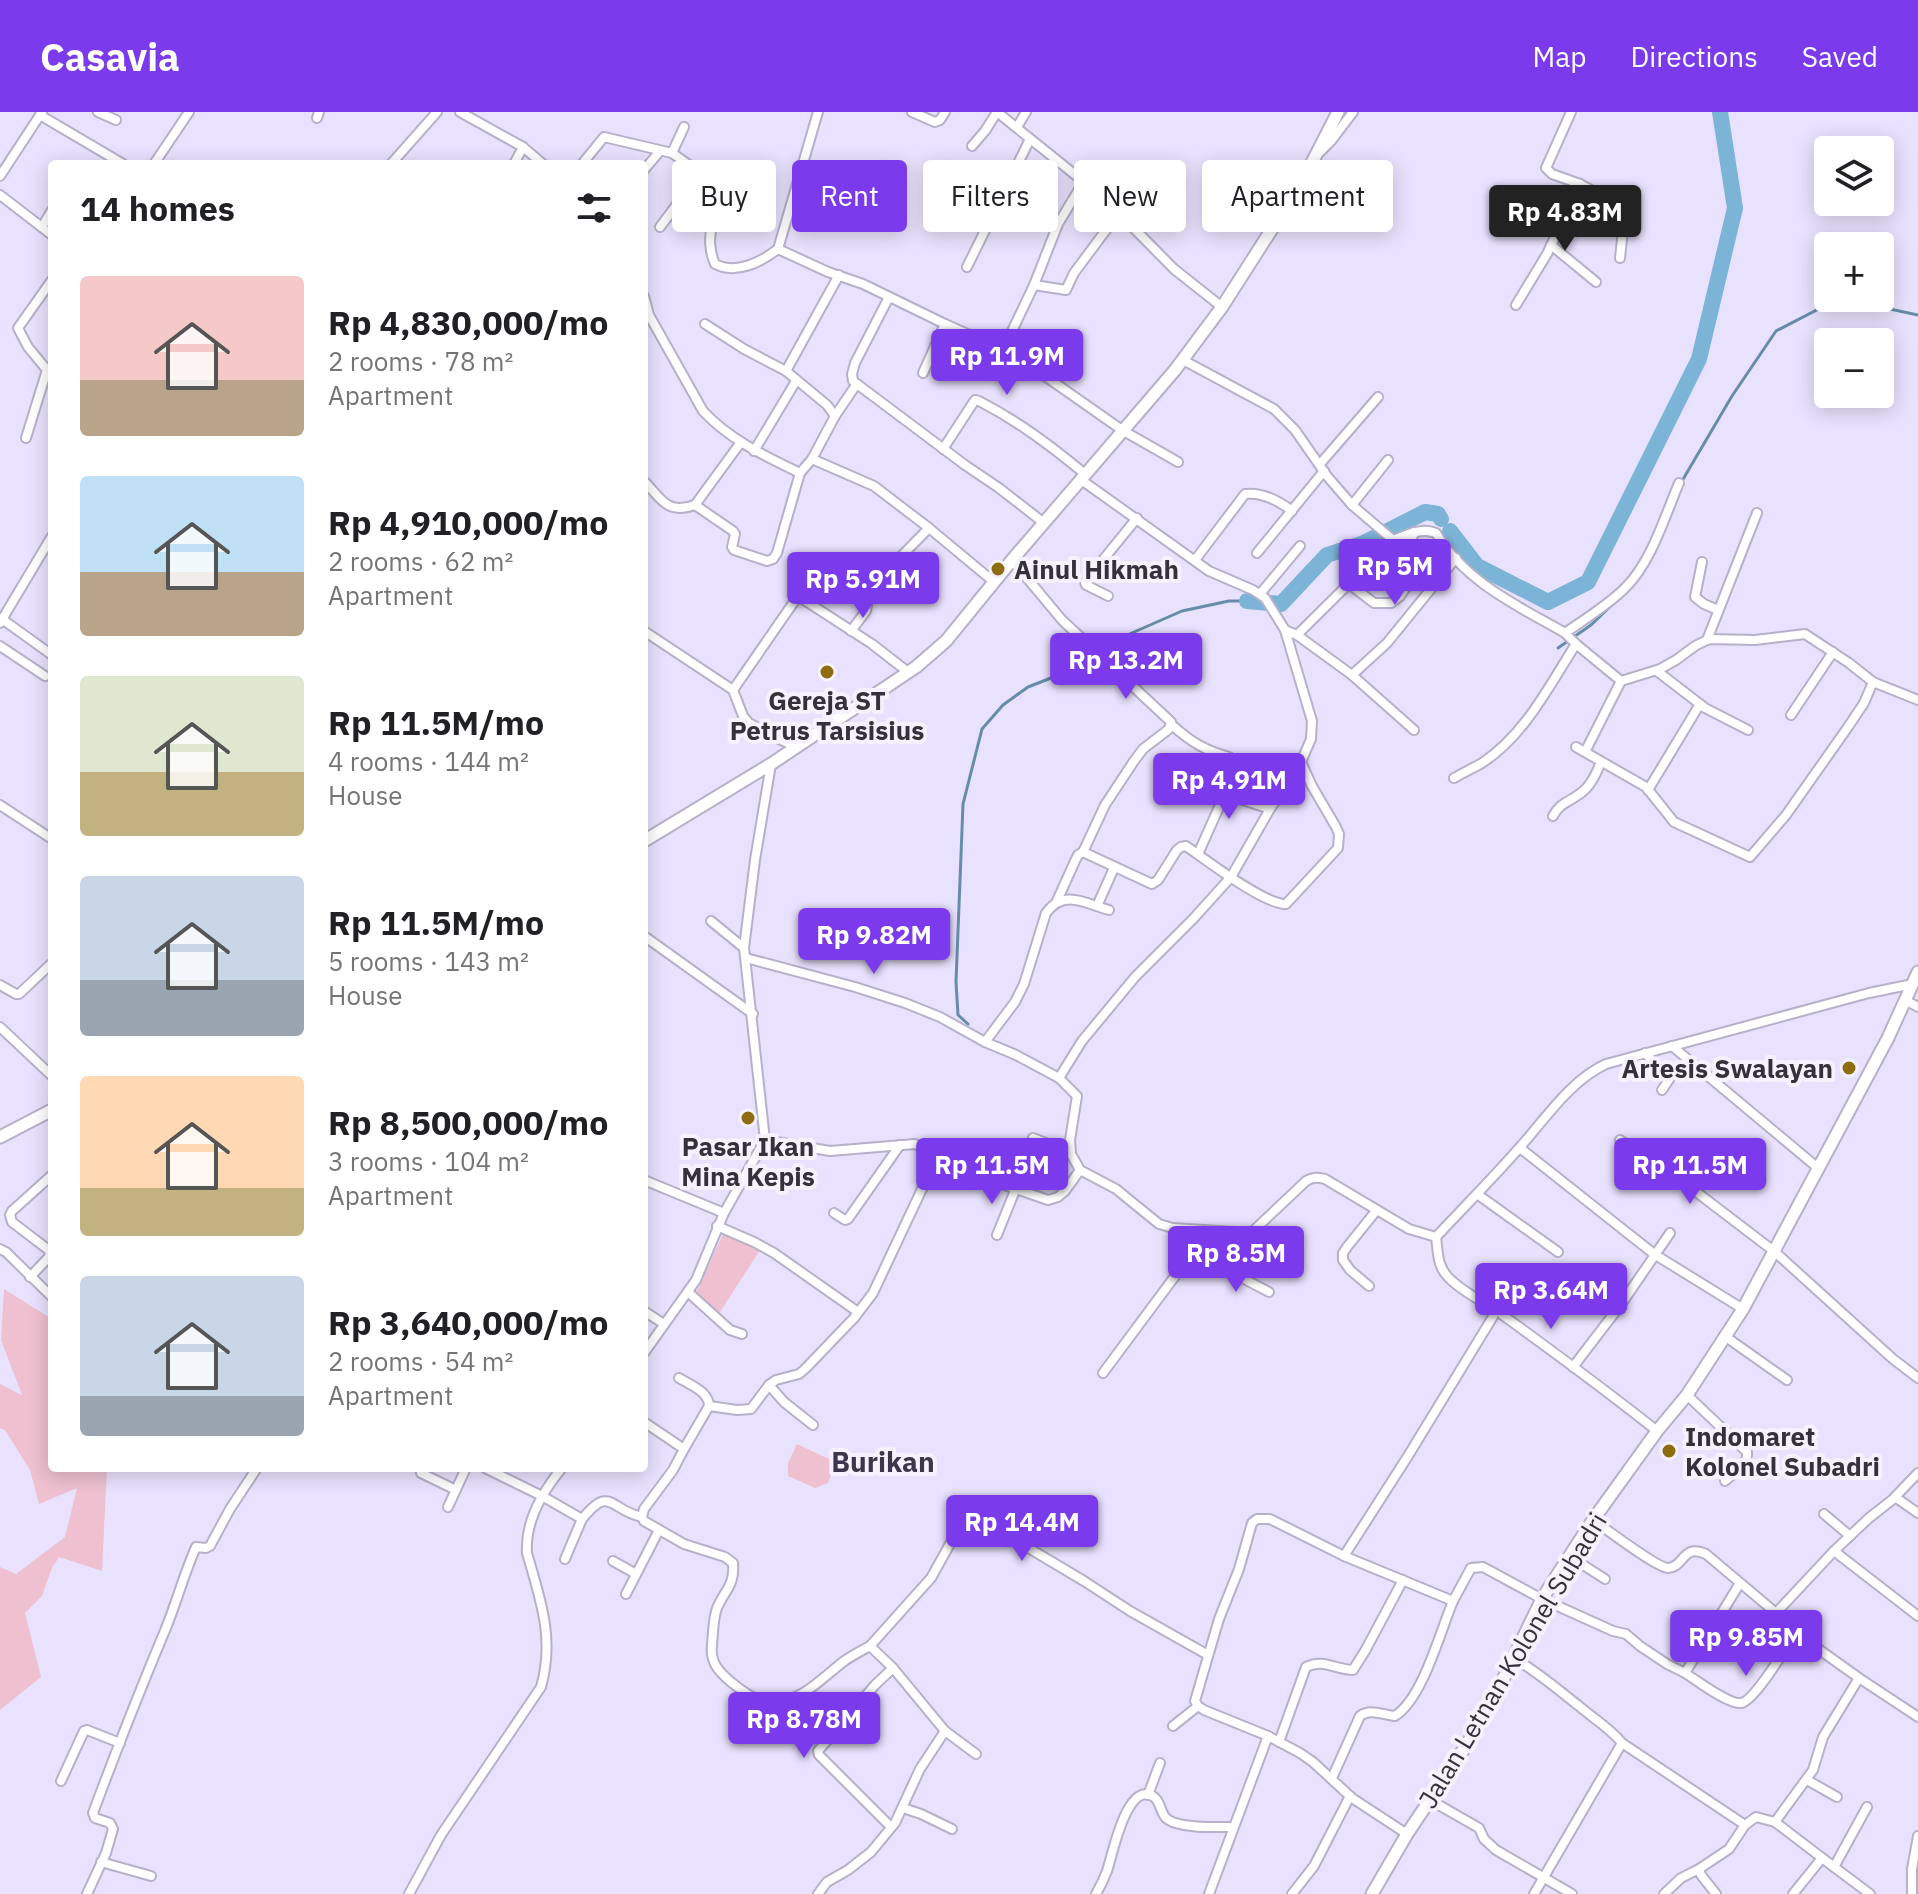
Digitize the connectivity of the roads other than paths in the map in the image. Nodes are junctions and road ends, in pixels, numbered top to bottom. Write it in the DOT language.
graph roads {
  1 [pos="98,112"];
  2 [pos="189,112"];
  3 [pos="437,112"];
  4 [pos="460,112"];
  5 [pos="818,112"];
  6 [pos="912,112"];
  7 [pos="945,112"];
  8 [pos="997,112"];
  9 [pos="1026,112"];
  10 [pos="1338,112"];
  11 [pos="1353,112"];
  12 [pos="1571,112"];
  13 [pos="41,113"];
  14 [pos="472,115"];
  15 [pos="116,120"];
  16 [pos="684,127"];
  17 [pos="1017,127"];
  18 [pos="1030,139"];
  19 [pos="972,146"];
  20 [pos="523,147"];
  21 [pos="660,151"];
  22 [pos="672,153"];
  23 [pos="1316,155"];
  24 [pos="117,160"];
  25 [pos="157,160"];
  26 [pos="395,160"];
  27 [pos="516,160"];
  28 [pos="538,160"];
  29 [pos="585,160"];
  30 [pos="683,160"];
  31 [pos="648,165"];
  32 [pos="1074,173"];
  33 [pos="0,176"];
  34 [pos="1580,184"];
  35 [pos="0,195"];
  36 [pos="1074,197"];
  37 [pos="672,211"];
  38 [pos="48,217"];
  39 [pos="42,227"];
  40 [pos="660,227"];
  41 [pos="48,232"];
  42 [pos="711,232"];
  43 [pos="1105,232"];
  44 [pos="1136,232"];
  45 [pos="1551,245"];
  46 [pos="778,249"];
  47 [pos="1620,258"];
  48 [pos="967,267"];
  49 [pos="839,275"];
  50 [pos="1596,282"];
  51 [pos="1034,285"];
  52 [pos="48,286"];
  53 [pos="889,297"];
  54 [pos="1516,305"];
  55 [pos="1222,307"];
  56 [pos="648,311"];
  57 [pos="705,324"];
  58 [pos="945,324"];
  59 [pos="1003,350"];
  60 [pos="1183,360"];
  61 [pos="786,371"];
  62 [pos="48,373"];
  63 [pos="923,373"];
  64 [pos="48,377"];
  65 [pos="796,381"];
  66 [pos="856,385"];
  67 [pos="1378,397"];
  68 [pos="835,416"];
  69 [pos="1122,430"];
  70 [pos="26,438"];
  71 [pos="741,442"];
  72 [pos="943,449"];
  73 [pos="754,451"];
  74 [pos="812,459"];
  75 [pos="1388,460"];
  76 [pos="1178,462"];
  77 [pos="1322,468"];
  78 [pos="800,473"];
  79 [pos="1082,476"];
  80 [pos="1679,483"];
  81 [pos="648,486"];
  82 [pos="695,505"];
  83 [pos="1352,505"];
  84 [pos="1292,511"];
  85 [pos="1757,513"];
  86 [pos="1137,518"];
  87 [pos="1044,523"];
  88 [pos="929,528"];
  89 [pos="1414,532"];
  90 [pos="1388,536"];
  91 [pos="1442,542"];
  92 [pos="48,543"];
  93 [pos="1300,546"];
  94 [pos="1257,553"];
  95 [pos="1456,558"];
  96 [pos="1012,560"];
  97 [pos="1195,560"];
  98 [pos="1702,562"];
  99 [pos="994,582"];
  100 [pos="1348,583"];
  101 [pos="1260,594"];
  102 [pos="1108,596"];
  103 [pos="1400,596"];
  104 [pos="1718,610"];
  105 [pos="1,621"];
  106 [pos="1285,630"];
  107 [pos="851,631"];
  108 [pos="648,634"];
  109 [pos="1297,635"];
  110 [pos="1570,638"];
  111 [pos="1707,640"];
  112 [pos="0,646"];
  113 [pos="48,652"];
  114 [pos="1833,652"];
  115 [pos="1657,671"];
  116 [pos="908,672"];
  117 [pos="1352,675"];
  118 [pos="45,676"];
  119 [pos="1621,681"];
  120 [pos="1873,682"];
  121 [pos="733,690"];
  122 [pos="1918,700"];
  123 [pos="1700,704"];
  124 [pos="1791,715"];
  125 [pos="1173,726"];
  126 [pos="1414,730"];
  127 [pos="1748,730"];
  128 [pos="796,747"];
  129 [pos="1576,747"];
  130 [pos="1585,752"];
  131 [pos="1229,757"];
  132 [pos="1301,762"];
  133 [pos="1601,762"];
  134 [pos="771,764"];
  135 [pos="1454,778"];
  136 [pos="1648,790"];
  137 [pos="0,805"];
  138 [pos="1270,809"];
  139 [pos="1553,816"];
  140 [pos="48,836"];
  141 [pos="648,839"];
  142 [pos="1083,852"];
  143 [pos="1198,854"];
  144 [pos="1114,868"];
  145 [pos="1231,877"];
  146 [pos="1056,903"];
  147 [pos="1097,906"];
  148 [pos="1109,910"];
  149 [pos="711,921"];
  150 [pos="648,939"];
  151 [pos="745,953"];
  152 [pos="48,967"];
  153 [pos="1918,972"];
  154 [pos="1913,984"];
  155 [pos="0,985"];
  156 [pos="1905,1000"];
  157 [pos="1918,1007"];
  158 [pos="753,1014"];
  159 [pos="0,1027"];
  160 [pos="985,1042"];
  161 [pos="1672,1046"];
  162 [pos="1645,1053"];
  163 [pos="48,1072"];
  164 [pos="1059,1078"];
  165 [pos="1662,1090"];
  166 [pos="48,1112"];
  167 [pos="0,1137"];
  168 [pos="1033,1138"];
  169 [pos="765,1140"];
  170 [pos="1620,1140"];
  171 [pos="900,1145"];
  172 [pos="1070,1146"];
  173 [pos="1520,1148"];
  174 [pos="938,1155"];
  175 [pos="1818,1168"];
  176 [pos="1080,1170"];
  177 [pos="48,1179"];
  178 [pos="648,1182"];
  179 [pos="1016,1188"];
  180 [pos="1477,1194"];
  181 [pos="1376,1211"];
  182 [pos="724,1213"];
  183 [pos="834,1213"];
  184 [pos="717,1226"];
  185 [pos="1251,1233"];
  186 [pos="1670,1233"];
  187 [pos="997,1235"];
  188 [pos="1436,1237"];
  189 [pos="0,1249"];
  190 [pos="48,1249"];
  191 [pos="1558,1252"];
  192 [pos="1775,1252"];
  193 [pos="1654,1254"];
  194 [pos="48,1258"];
  195 [pos="1221,1267"];
  196 [pos="30,1277"];
  197 [pos="1369,1286"];
  198 [pos="688,1292"];
  199 [pos="1269,1292"];
  200 [pos="48,1293"];
  201 [pos="1743,1309"];
  202 [pos="1497,1310"];
  203 [pos="858,1312"];
  204 [pos="648,1314"];
  205 [pos="664,1324"];
  206 [pos="742,1334"];
  207 [pos="1726,1337"];
  208 [pos="648,1347"];
  209 [pos="1573,1367"];
  210 [pos="1103,1373"];
  211 [pos="679,1378"];
  212 [pos="1918,1378"];
  213 [pos="1787,1380"];
  214 [pos="769,1385"];
  215 [pos="1687,1395"];
  216 [pos="709,1406"];
  217 [pos="648,1425"];
  218 [pos="813,1425"];
  219 [pos="1657,1431"];
  220 [pos="684,1449"];
  221 [pos="254,1472"];
  222 [pos="421,1472"];
  223 [pos="464,1472"];
  224 [pos="493,1472"];
  225 [pos="559,1472"];
  226 [pos="1918,1473"];
  227 [pos="1725,1481"];
  228 [pos="456,1490"];
  229 [pos="542,1496"];
  230 [pos="1895,1497"];
  231 [pos="448,1507"];
  232 [pos="1918,1513"];
  233 [pos="1824,1514"];
  234 [pos="642,1517"];
  235 [pos="582,1519"];
  236 [pos="1593,1520"];
  237 [pos="659,1530"];
  238 [pos="1850,1536"];
  239 [pos="1834,1551"];
  240 [pos="1344,1556"];
  241 [pos="1569,1556"];
  242 [pos="565,1559"];
  243 [pos="613,1561"];
  244 [pos="636,1574"];
  245 [pos="1605,1579"];
  246 [pos="1403,1580"];
  247 [pos="1740,1583"];
  248 [pos="626,1594"];
  249 [pos="1542,1599"];
  250 [pos="1453,1601"];
  251 [pos="1776,1613"];
  252 [pos="1918,1616"];
  253 [pos="1796,1633"];
  254 [pos="870,1646"];
  255 [pos="1208,1655"];
  256 [pos="1512,1657"];
  257 [pos="893,1668"];
  258 [pos="1685,1673"];
  259 [pos="1859,1678"];
  260 [pos="1198,1706"];
  261 [pos="1918,1717"];
  262 [pos="1173,1726"];
  263 [pos="945,1731"];
  264 [pos="1268,1736"];
  265 [pos="1279,1742"];
  266 [pos="120,1743"];
  267 [pos="1622,1743"];
  268 [pos="976,1754"];
  269 [pos="1160,1763"];
  270 [pos="1332,1778"];
  271 [pos="1807,1780"];
  272 [pos="61,1781"];
  273 [pos="1148,1795"];
  274 [pos="1350,1796"];
  275 [pos="1837,1797"];
  276 [pos="1430,1800"];
  277 [pos="1867,1807"];
  278 [pos="903,1808"];
  279 [pos="1775,1822"];
  280 [pos="1745,1825"];
  281 [pos="891,1827"];
  282 [pos="1233,1827"];
  283 [pos="952,1829"];
  284 [pos="1407,1834"];
  285 [pos="1918,1836"];
  286 [pos="1822,1858"];
  287 [pos="101,1862"];
  288 [pos="1834,1867"];
  289 [pos="1699,1869"];
  290 [pos="1915,1869"];
  291 [pos="151,1876"];
  292 [pos="1544,1876"];
  293 [pos="87,1894"];
  294 [pos="409,1894"];
  295 [pos="818,1894"];
  296 [pos="1096,1894"];
  297 [pos="1209,1894"];
  298 [pos="1292,1894"];
  299 [pos="1372,1894"];
  300 [pos="1534,1894"];
  301 [pos="1572,1894"];
  302 [pos="1664,1894"];
  303 [pos="1716,1894"];
  304 [pos="1793,1894"];
  305 [pos="1870,1894"];
  306 [pos="1912,1894"];
  1 -- 15 [label="street"];
  2 -- 25 [label="street"];
  3 -- 26 [label="street"];
  4 -- 14 [label="street"];
  5 -- 46 [label="street"];
  6 -- 7 [label="street"];
  8 -- 17 [label="street"];
  8 -- 19 [label="street"];
  9 -- 17 [label="street"];
  10 -- 23 [label="main road"];
  11 -- 23 [label="street"];
  12 -- 34 [label="street"];
  13 -- 24 [label="street"];
  13 -- 33 [label="street"];
  14 -- 20 [label="street"];
  16 -- 22 [label="street"];
  17 -- 18 [label="street"];
  18 -- 32 [label="street"];
  18 -- 48 [label="street"];
  20 -- 27 [label="street"];
  20 -- 28 [label="street"];
  21 -- 22 [label="street"];
  21 -- 29 [label="street"];
  21 -- 31 [label="street"];
  22 -- 30 [label="street"];
  23 -- 55 [label="main road"];
  34 -- 45 [label="street"];
  34 -- 47 [label="street"];
  35 -- 39 [label="street"];
  36 -- 51 [label="street"];
  37 -- 40 [label="street"];
  38 -- 39 [label="street"];
  39 -- 41 [label="street"];
  42 -- 46 [label="street"];
  43 -- 51 [label="street"];
  44 -- 55 [label="street"];
  45 -- 50 [label="street"];
  45 -- 54 [label="street"];
  46 -- 49 [label="street"];
  49 -- 53 [label="street"];
  49 -- 61 [label="street"];
  51 -- 59 [label="street"];
  52 -- 62 [label="street"];
  53 -- 58 [label="street"];
  53 -- 66 [label="street"];
  55 -- 60 [label="main road"];
  56 -- 71 [label="street"];
  57 -- 61 [label="street"];
  58 -- 59 [label="street"];
  58 -- 63 [label="street"];
  59 -- 69 [label="street"];
  60 -- 69 [label="main road"];
  60 -- 77 [label="street"];
  61 -- 65 [label="street"];
  64 -- 70 [label="street"];
  65 -- 68 [label="street"];
  65 -- 73 [label="street"];
  66 -- 68 [label="street"];
  66 -- 72 [label="street"];
  67 -- 77 [label="street"];
  68 -- 74 [label="street"];
  69 -- 76 [label="street"];
  69 -- 79 [label="main road"];
  71 -- 73 [label="street"];
  71 -- 82 [label="street"];
  72 -- 79 [label="street"];
  72 -- 87 [label="street"];
  73 -- 78 [label="street"];
  74 -- 78 [label="street"];
  74 -- 88 [label="street"];
  75 -- 83 [label="street"];
  77 -- 83 [label="street"];
  77 -- 84 [label="street"];
  78 -- 82 [label="street"];
  79 -- 86 [label="street"];
  79 -- 87 [label="main road"];
  80 -- 110 [label="street"];
  81 -- 82 [label="street"];
  83 -- 90 [label="street"];
  84 -- 94 [label="street"];
  84 -- 97 [label="street"];
  85 -- 104 [label="street"];
  86 -- 97 [label="street"];
  86 -- 102 [label="street"];
  87 -- 96 [label="main road"];
  88 -- 99 [label="street"];
  88 -- 107 [label="street"];
  89 -- 90 [label="street"];
  89 -- 91 [label="street"];
  89 -- 103 [label="street"];
  90 -- 100 [label="street"];
  91 -- 95 [label="street"];
  91 -- 103 [label="street"];
  92 -- 105 [label="street"];
  93 -- 101 [label="street"];
  95 -- 110 [label="street"];
  95 -- 117 [label="street"];
  96 -- 99 [label="main road"];
  96 -- 125 [label="street"];
  97 -- 101 [label="street"];
  98 -- 104 [label="street"];
  99 -- 116 [label="main road"];
  100 -- 103 [label="street"];
  100 -- 109 [label="street"];
  101 -- 106 [label="street"];
  104 -- 111 [label="street"];
  105 -- 113 [label="street"];
  106 -- 109 [label="street"];
  106 -- 132 [label="street"];
  107 -- 116 [label="street"];
  107 -- 121 [label="street"];
  108 -- 121 [label="street"];
  109 -- 117 [label="street"];
  110 -- 119 [label="street"];
  110 -- 135 [label="street"];
  111 -- 114 [label="street"];
  111 -- 115 [label="street"];
  112 -- 118 [label="street"];
  114 -- 120 [label="street"];
  114 -- 124 [label="street"];
  115 -- 119 [label="street"];
  115 -- 123 [label="street"];
  116 -- 128 [label="main road"];
  117 -- 126 [label="street"];
  119 -- 130 [label="street"];
  120 -- 122 [label="street"];
  120 -- 136 [label="street"];
  121 -- 128 [label="street"];
  123 -- 127 [label="street"];
  123 -- 136 [label="street"];
  125 -- 131 [label="street"];
  125 -- 142 [label="street"];
  128 -- 134 [label="main road"];
  129 -- 130 [label="street"];
  130 -- 133 [label="street"];
  132 -- 138 [label="street"];
  132 -- 145 [label="street"];
  133 -- 136 [label="street"];
  133 -- 139 [label="street"];
  134 -- 141 [label="main road"];
  134 -- 151 [label="street"];
  137 -- 140 [label="street"];
  138 -- 143 [label="street"];
  138 -- 145 [label="street"];
  142 -- 144 [label="street"];
  142 -- 146 [label="street"];
  143 -- 144 [label="street"];
  143 -- 145 [label="street"];
  144 -- 147 [label="street"];
  145 -- 164 [label="street"];
  146 -- 147 [label="street"];
  146 -- 160 [label="street"];
  147 -- 148 [label="street"];
  149 -- 151 [label="street"];
  150 -- 158 [label="street"];
  151 -- 158 [label="street"];
  151 -- 160 [label="street"];
  152 -- 155 [label="street"];
  153 -- 154 [label="main road, Jalan Letnan Kolonel Subadri"];
  154 -- 156 [label="main road, Jalan Letnan Kolonel Subadri"];
  154 -- 161 [label="street"];
  156 -- 157 [label="street"];
  156 -- 175 [label="main road, Jalan Letnan Kolonel Subadri"];
  158 -- 169 [label="street"];
  159 -- 163 [label="street"];
  160 -- 164 [label="street"];
  161 -- 162 [label="street"];
  161 -- 175 [label="street"];
  162 -- 165 [label="street"];
  162 -- 173 [label="street"];
  164 -- 172 [label="street"];
  166 -- 167 [label="main road"];
  168 -- 172 [label="street"];
  169 -- 171 [label="street"];
  169 -- 182 [label="street"];
  170 -- 192 [label="street"];
  171 -- 174 [label="street"];
  171 -- 183 [label="street"];
  172 -- 176 [label="street"];
  173 -- 180 [label="street"];
  173 -- 193 [label="street"];
  174 -- 179 [label="street"];
  174 -- 203 [label="street"];
  175 -- 192 [label="main road, Jalan Letnan Kolonel Subadri"];
  176 -- 179 [label="street"];
  176 -- 185 [label="street"];
  177 -- 190 [label="street"];
  178 -- 182 [label="street"];
  179 -- 187 [label="street"];
  180 -- 188 [label="street"];
  180 -- 191 [label="street"];
  181 -- 185 [label="street"];
  181 -- 188 [label="street"];
  181 -- 197 [label="street"];
  182 -- 184 [label="street"];
  184 -- 198 [label="street"];
  184 -- 203 [label="street"];
  185 -- 195 [label="street"];
  186 -- 193 [label="street"];
  188 -- 202 [label="street"];
  189 -- 196 [label="street"];
  192 -- 201 [label="main road, Jalan Letnan Kolonel Subadri"];
  192 -- 212 [label="street"];
  193 -- 201 [label="street"];
  193 -- 209 [label="street"];
  194 -- 196 [label="street"];
  195 -- 199 [label="street"];
  195 -- 210 [label="street"];
  196 -- 200 [label="street"];
  198 -- 205 [label="street"];
  198 -- 206 [label="street"];
  201 -- 207 [label="main road, Jalan Letnan Kolonel Subadri"];
  202 -- 209 [label="street"];
  202 -- 240 [label="street"];
  203 -- 214 [label="street"];
  204 -- 205 [label="street"];
  205 -- 208 [label="street"];
  207 -- 213 [label="street"];
  207 -- 215 [label="main road, Jalan Letnan Kolonel Subadri"];
  209 -- 219 [label="street"];
  211 -- 216 [label="street"];
  214 -- 216 [label="street"];
  214 -- 218 [label="street"];
  215 -- 219 [label="main road, Jalan Letnan Kolonel Subadri"];
  215 -- 227 [label="street"];
  216 -- 220 [label="street"];
  217 -- 220 [label="street"];
  219 -- 236 [label="main road, Jalan Letnan Kolonel Subadri"];
  220 -- 234 [label="street"];
  221 -- 266 [label="street"];
  222 -- 228 [label="street"];
  223 -- 228 [label="street"];
  224 -- 229 [label="street"];
  225 -- 229 [label="street"];
  226 -- 230 [label="street"];
  228 -- 231 [label="street"];
  229 -- 235 [label="street"];
  229 -- 294 [label="street"];
  230 -- 232 [label="street"];
  230 -- 238 [label="street"];
  233 -- 238 [label="street"];
  234 -- 235 [label="street"];
  234 -- 237 [label="street"];
  235 -- 242 [label="street"];
  236 -- 241 [label="main road, Jalan Letnan Kolonel Subadri"];
  236 -- 247 [label="street"];
  237 -- 244 [label="street"];
  237 -- 254 [label="street"];
  238 -- 239 [label="street"];
  239 -- 251 [label="street"];
  239 -- 252 [label="street"];
  240 -- 246 [label="street"];
  240 -- 255 [label="street"];
  241 -- 245 [label="street"];
  241 -- 249 [label="main road, Jalan Letnan Kolonel Subadri"];
  243 -- 244 [label="street"];
  244 -- 248 [label="street"];
  246 -- 250 [label="street"];
  246 -- 265 [label="street"];
  247 -- 251 [label="street"];
  247 -- 258 [label="street"];
  249 -- 250 [label="street"];
  249 -- 256 [label="main road, Jalan Letnan Kolonel Subadri"];
  249 -- 258 [label="street"];
  250 -- 270 [label="street"];
  251 -- 253 [label="street"];
  253 -- 258 [label="street"];
  253 -- 259 [label="street"];
  254 -- 255 [label="street"];
  254 -- 257 [label="street"];
  255 -- 260 [label="street"];
  256 -- 267 [label="street"];
  256 -- 276 [label="main road, Jalan Letnan Kolonel Subadri"];
  257 -- 263 [label="street"];
  257 -- 281 [label="street"];
  259 -- 261 [label="street"];
  259 -- 271 [label="street"];
  260 -- 262 [label="street"];
  260 -- 264 [label="street"];
  263 -- 268 [label="street"];
  263 -- 278 [label="street"];
  264 -- 265 [label="street"];
  264 -- 282 [label="street"];
  265 -- 270 [label="street"];
  266 -- 272 [label="street"];
  266 -- 287 [label="street"];
  267 -- 280 [label="street"];
  267 -- 292 [label="street"];
  269 -- 273 [label="street"];
  270 -- 274 [label="street"];
  271 -- 275 [label="street"];
  271 -- 279 [label="street"];
  273 -- 282 [label="street"];
  273 -- 296 [label="street"];
  274 -- 284 [label="street"];
  274 -- 298 [label="street"];
  276 -- 284 [label="main road, Jalan Letnan Kolonel Subadri"];
  276 -- 292 [label="street"];
  277 -- 288 [label="street"];
  278 -- 281 [label="street"];
  278 -- 283 [label="street"];
  279 -- 280 [label="street"];
  279 -- 286 [label="street"];
  280 -- 289 [label="street"];
  281 -- 295 [label="street"];
  282 -- 297 [label="street"];
  284 -- 299 [label="main road, Jalan Letnan Kolonel Subadri"];
  285 -- 290 [label="street"];
  286 -- 288 [label="street"];
  286 -- 304 [label="street"];
  287 -- 291 [label="street"];
  287 -- 293 [label="street"];
  288 -- 305 [label="street"];
  289 -- 302 [label="street"];
  289 -- 303 [label="street"];
  290 -- 306 [label="street"];
  292 -- 300 [label="street"];
  292 -- 301 [label="street"];
}
